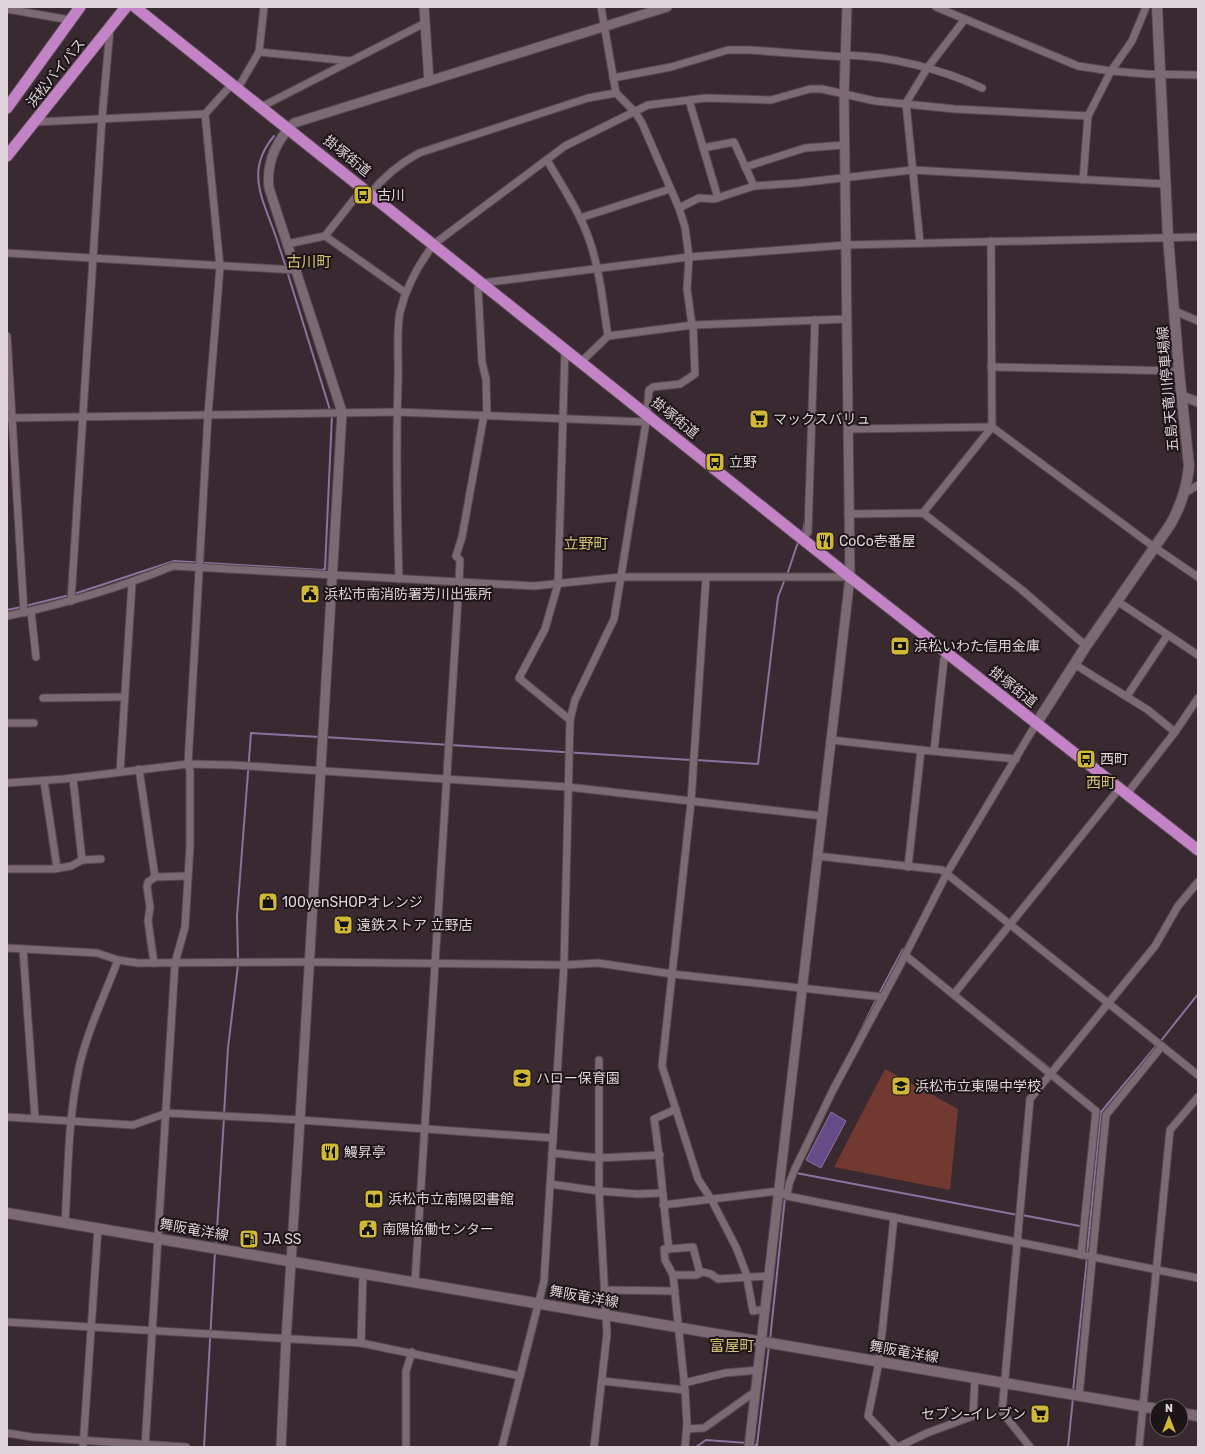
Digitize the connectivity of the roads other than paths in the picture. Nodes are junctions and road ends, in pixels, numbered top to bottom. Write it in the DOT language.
graph roads {
  1 [pos="80,7"];
  2 [pos="126,7"];
  3 [pos="135,7"];
  4 [pos="264,7"];
  5 [pos="424,7"];
  6 [pos="601,7"];
  7 [pos="667,7"];
  8 [pos="847,7"];
  9 [pos="936,7"];
  10 [pos="1146,7"];
  11 [pos="1157,7"];
  12 [pos="7,9"];
  13 [pos="965,19"];
  14 [pos="70,20"];
  15 [pos="425,23"];
  16 [pos="604,27"];
  17 [pos="110,29"];
  18 [pos="258,52"];
  19 [pos="845,56"];
  20 [pos="350,61"];
  21 [pos="928,67"];
  22 [pos="1112,71"];
  23 [pos="1161,73"];
  24 [pos="1198,75"];
  25 [pos="613,78"];
  26 [pos="429,81"];
  27 [pos="235,86"];
  28 [pos="982,88"];
  29 [pos="616,93"];
  30 [pos="844,95"];
  31 [pos="689,100"];
  32 [pos="906,103"];
  33 [pos="261,107"];
  34 [pos="7,108"];
  35 [pos="634,112"];
  36 [pos="205,114"];
  37 [pos="1088,116"];
  38 [pos="102,118"];
  39 [pos="36,122"];
  40 [pos="288,129"];
  41 [pos="845,145"];
  42 [pos="702,148"];
  43 [pos="7,156"];
  44 [pos="547,160"];
  45 [pos="745,167"];
  46 [pos="912,170"];
  47 [pos="846,178"];
  48 [pos="1083,180"];
  49 [pos="1165,184"];
  50 [pos="754,186"];
  51 [pos="670,190"];
  52 [pos="366,191"];
  53 [pos="718,198"];
  54 [pos="679,208"];
  55 [pos="580,218"];
  56 [pos="324,236"];
  57 [pos="1168,237"];
  58 [pos="1198,237"];
  59 [pos="992,241"];
  60 [pos="920,243"];
  61 [pos="287,244"];
  62 [pos="434,244"];
  63 [pos="846,245"];
  64 [pos="7,253"];
  65 [pos="689,257"];
  66 [pos="92,259"];
  67 [pos="220,267"];
  68 [pos="597,268"];
  69 [pos="295,270"];
  70 [pos="482,283"];
  71 [pos="406,293"];
  72 [pos="1175,311"];
  73 [pos="847,319"];
  74 [pos="815,320"];
  75 [pos="1198,320"];
  76 [pos="692,325"];
  77 [pos="7,336"];
  78 [pos="608,336"];
  79 [pos="565,349"];
  80 [pos="581,362"];
  81 [pos="8,365"];
  82 [pos="991,367"];
  83 [pos="1179,371"];
  84 [pos="1182,396"];
  85 [pos="1198,402"];
  86 [pos="342,412"];
  87 [pos="397,412"];
  88 [pos="208,415"];
  89 [pos="486,415"];
  90 [pos="81,417"];
  91 [pos="10,418"];
  92 [pos="562,418"];
  93 [pos="646,418"];
  94 [pos="992,427"];
  95 [pos="848,429"];
  96 [pos="1198,485"];
  97 [pos="1185,493"];
  98 [pos="923,513"];
  99 [pos="848,514"];
  100 [pos="801,538"];
  101 [pos="1154,547"];
  102 [pos="200,565"];
  103 [pos="332,575"];
  104 [pos="620,577"];
  105 [pos="850,577"];
  106 [pos="1198,577"];
  107 [pos="706,578"];
  108 [pos="399,579"];
  109 [pos="132,583"];
  110 [pos="459,583"];
  111 [pos="558,584"];
  112 [pos="71,601"];
  113 [pos="1117,601"];
  114 [pos="28,612"];
  115 [pos="7,616"];
  116 [pos="1167,636"];
  117 [pos="1086,646"];
  118 [pos="948,654"];
  119 [pos="1198,655"];
  120 [pos="36,657"];
  121 [pos="1074,664"];
  122 [pos="1127,696"];
  123 [pos="124,697"];
  124 [pos="43,698"];
  125 [pos="1198,699"];
  126 [pos="570,720"];
  127 [pos="7,722"];
  128 [pos="34,724"];
  129 [pos="1036,724"];
  130 [pos="1175,732"];
  131 [pos="830,740"];
  132 [pos="921,750"];
  133 [pos="934,751"];
  134 [pos="1016,759"];
  135 [pos="188,764"];
  136 [pos="139,768"];
  137 [pos="321,771"];
  138 [pos="120,772"];
  139 [pos="73,778"];
  140 [pos="446,778"];
  141 [pos="44,781"];
  142 [pos="7,783"];
  143 [pos="568,787"];
  144 [pos="1123,792"];
  145 [pos="691,802"];
  146 [pos="822,816"];
  147 [pos="1198,850"];
  148 [pos="817,856"];
  149 [pos="101,859"];
  150 [pos="82,860"];
  151 [pos="908,867"];
  152 [pos="57,868"];
  153 [pos="10,869"];
  154 [pos="947,873"];
  155 [pos="187,876"];
  156 [pos="155,877"];
  157 [pos="1198,882"];
  158 [pos="1011,925"];
  159 [pos="7,948"];
  160 [pos="24,949"];
  161 [pos="905,955"];
  162 [pos="118,960"];
  163 [pos="309,962"];
  164 [pos="154,963"];
  165 [pos="176,963"];
  166 [pos="435,964"];
  167 [pos="564,965"];
  168 [pos="672,974"];
  169 [pos="802,988"];
  170 [pos="954,994"];
  171 [pos="883,997"];
  172 [pos="1109,1003"];
  173 [pos="1160,1044"];
  174 [pos="599,1060"];
  175 [pos="1050,1074"];
  176 [pos="1198,1075"];
  177 [pos="1198,1097"];
  178 [pos="676,1109"];
  179 [pos="167,1113"];
  180 [pos="7,1117"];
  181 [pos="35,1118"];
  182 [pos="72,1120"];
  183 [pos="300,1120"];
  184 [pos="425,1130"];
  185 [pos="553,1138"];
  186 [pos="552,1153"];
  187 [pos="660,1155"];
  188 [pos="599,1158"];
  189 [pos="550,1184"];
  190 [pos="599,1191"];
  191 [pos="779,1191"];
  192 [pos="662,1193"];
  193 [pos="788,1196"];
  194 [pos="711,1198"];
  195 [pos="663,1205"];
  196 [pos="7,1213"];
  197 [pos="894,1216"];
  198 [pos="65,1223"];
  199 [pos="98,1228"];
  200 [pos="158,1238"];
  201 [pos="1018,1241"];
  202 [pos="669,1249"];
  203 [pos="1081,1254"];
  204 [pos="1093,1257"];
  205 [pos="291,1261"];
  206 [pos="1156,1269"];
  207 [pos="363,1273"];
  208 [pos="700,1273"];
  209 [pos="673,1275"];
  210 [pos="746,1276"];
  211 [pos="770,1276"];
  212 [pos="1198,1278"];
  213 [pos="415,1282"];
  214 [pos="604,1290"];
  215 [pos="675,1292"];
  216 [pos="537,1303"];
  217 [pos="766,1309"];
  218 [pos="607,1315"];
  219 [pos="7,1322"];
  220 [pos="678,1327"];
  221 [pos="91,1328"];
  222 [pos="153,1329"];
  223 [pos="286,1340"];
  224 [pos="762,1342"];
  225 [pos="361,1343"];
  226 [pos="412,1352"];
  227 [pos="879,1362"];
  228 [pos="759,1370"];
  229 [pos="520,1376"];
  230 [pos="975,1378"];
  231 [pos="602,1381"];
  232 [pos="1004,1383"];
  233 [pos="685,1387"];
  234 [pos="756,1390"];
  235 [pos="1080,1396"];
  236 [pos="1143,1407"];
  237 [pos="1149,1408"];
  238 [pos="687,1429"];
  239 [pos="7,1433"];
  240 [pos="84,1444"];
  241 [pos="145,1446"];
  242 [pos="186,1447"];
  243 [pos="281,1447"];
  244 [pos="406,1447"];
  245 [pos="502,1447"];
  246 [pos="594,1447"];
  247 [pos="685,1447"];
  248 [pos="749,1447"];
  249 [pos="897,1447"];
  250 [pos="1030,1447"];
  251 [pos="1139,1447"];
  1 -- 14 [label="highway, 浜松バイパス"];
  2 -- 17 [label="highway, 浜松バイパス"];
  3 -- 27 [label="highway, 掛塚街道"];
  4 -- 18 [label="street"];
  5 -- 15 [label="street"];
  6 -- 16 [label="street"];
  7 -- 16 [label="street"];
  8 -- 19 [label="street"];
  9 -- 13 [label="street"];
  10 -- 22 [label="street"];
  11 -- 23 [label="main road, 五島天竜川停車場線"];
  12 -- 14 [label="street"];
  13 -- 21 [label="street"];
  13 -- 22 [label="street"];
  14 -- 34 [label="highway, 浜松バイパス"];
  15 -- 20 [label="street"];
  15 -- 26 [label="street"];
  16 -- 25 [label="street"];
  16 -- 26 [label="street"];
  17 -- 38 [label="street"];
  17 -- 39 [label="highway, 浜松バイパス"];
  18 -- 20 [label="street"];
  18 -- 27 [label="street"];
  19 -- 21 [label="street"];
  19 -- 25 [label="street"];
  19 -- 30 [label="street"];
  20 -- 33 [label="street"];
  21 -- 28 [label="street"];
  21 -- 32 [label="street"];
  22 -- 23 [label="street"];
  22 -- 37 [label="street"];
  23 -- 24 [label="street"];
  23 -- 49 [label="main road, 五島天竜川停車場線"];
  25 -- 29 [label="street"];
  26 -- 40 [label="street"];
  27 -- 33 [label="highway, 掛塚街道"];
  27 -- 36 [label="street"];
  29 -- 35 [label="street"];
  29 -- 52 [label="street"];
  30 -- 31 [label="street"];
  30 -- 32 [label="street"];
  30 -- 41 [label="street"];
  31 -- 35 [label="street"];
  31 -- 42 [label="street"];
  32 -- 37 [label="street"];
  32 -- 46 [label="street"];
  33 -- 40 [label="highway, 掛塚街道"];
  35 -- 44 [label="street"];
  35 -- 51 [label="street"];
  36 -- 38 [label="street"];
  36 -- 67 [label="street"];
  37 -- 48 [label="street"];
  38 -- 39 [label="street"];
  38 -- 66 [label="street"];
  39 -- 43 [label="highway, 浜松バイパス"];
  40 -- 52 [label="highway, 掛塚街道"];
  40 -- 61 [label="street"];
  41 -- 45 [label="street"];
  41 -- 47 [label="street"];
  42 -- 45 [label="street"];
  42 -- 53 [label="street"];
  44 -- 55 [label="street"];
  44 -- 62 [label="street"];
  45 -- 50 [label="street"];
  46 -- 47 [label="street"];
  46 -- 48 [label="street"];
  46 -- 60 [label="street"];
  47 -- 50 [label="street"];
  47 -- 63 [label="street"];
  48 -- 49 [label="street"];
  49 -- 57 [label="main road, 五島天竜川停車場線"];
  50 -- 53 [label="street"];
  51 -- 54 [label="street"];
  51 -- 55 [label="street"];
  52 -- 56 [label="street"];
  52 -- 62 [label="highway, 掛塚街道"];
  53 -- 54 [label="street"];
  54 -- 65 [label="street"];
  55 -- 68 [label="street"];
  56 -- 61 [label="street"];
  56 -- 71 [label="street"];
  57 -- 58 [label="street"];
  57 -- 59 [label="street"];
  57 -- 72 [label="main road, 五島天竜川停車場線"];
  59 -- 60 [label="street"];
  59 -- 82 [label="street"];
  60 -- 63 [label="street"];
  61 -- 69 [label="street"];
  62 -- 70 [label="highway, 掛塚街道"];
  62 -- 71 [label="street"];
  63 -- 65 [label="street"];
  63 -- 73 [label="street"];
  64 -- 66 [label="street"];
  65 -- 68 [label="street"];
  65 -- 76 [label="street"];
  66 -- 67 [label="street"];
  66 -- 90 [label="street"];
  67 -- 69 [label="street"];
  67 -- 88 [label="street"];
  68 -- 70 [label="street"];
  68 -- 78 [label="street"];
  69 -- 86 [label="street"];
  70 -- 79 [label="highway, 掛塚街道"];
  70 -- 89 [label="street"];
  71 -- 87 [label="street"];
  72 -- 75 [label="street"];
  72 -- 83 [label="main road, 五島天竜川停車場線"];
  73 -- 74 [label="street"];
  73 -- 95 [label="street"];
  74 -- 76 [label="street"];
  74 -- 100 [label="street"];
  76 -- 78 [label="street"];
  76 -- 93 [label="street"];
  77 -- 81 [label="street"];
  78 -- 80 [label="street"];
  79 -- 80 [label="highway, 掛塚街道"];
  79 -- 92 [label="street"];
  80 -- 93 [label="highway, 掛塚街道"];
  81 -- 91 [label="street"];
  82 -- 83 [label="street"];
  82 -- 94 [label="street"];
  83 -- 84 [label="main road, 五島天竜川停車場線"];
  84 -- 85 [label="street"];
  84 -- 97 [label="main road, 五島天竜川停車場線"];
  86 -- 87 [label="street"];
  86 -- 88 [label="street"];
  86 -- 103 [label="street"];
  87 -- 89 [label="street"];
  87 -- 108 [label="street"];
  88 -- 90 [label="street"];
  88 -- 102 [label="street"];
  89 -- 92 [label="street"];
  89 -- 110 [label="street"];
  90 -- 91 [label="street"];
  90 -- 112 [label="street"];
  91 -- 114 [label="street"];
  92 -- 93 [label="street"];
  92 -- 111 [label="street"];
  93 -- 100 [label="highway, 掛塚街道"];
  93 -- 104 [label="street"];
  94 -- 95 [label="street"];
  94 -- 98 [label="street"];
  94 -- 101 [label="street"];
  95 -- 99 [label="street"];
  96 -- 97 [label="street"];
  97 -- 101 [label="main road, 五島天竜川停車場線"];
  98 -- 99 [label="street"];
  98 -- 117 [label="street"];
  99 -- 105 [label="street"];
  100 -- 105 [label="highway, 掛塚街道"];
  101 -- 106 [label="street"];
  101 -- 113 [label="main road, 五島天竜川停車場線"];
  102 -- 103 [label="street"];
  102 -- 109 [label="street"];
  102 -- 135 [label="street"];
  103 -- 108 [label="street"];
  103 -- 137 [label="street"];
  104 -- 107 [label="street"];
  104 -- 111 [label="street"];
  104 -- 126 [label="street"];
  105 -- 107 [label="street"];
  105 -- 118 [label="highway, 掛塚街道"];
  105 -- 131 [label="street"];
  107 -- 145 [label="street"];
  108 -- 110 [label="street"];
  109 -- 112 [label="street"];
  109 -- 123 [label="street"];
  110 -- 111 [label="street"];
  110 -- 140 [label="street"];
  111 -- 126 [label="street"];
  112 -- 114 [label="street"];
  113 -- 116 [label="street"];
  113 -- 117 [label="main road, 五島天竜川停車場線"];
  114 -- 115 [label="street"];
  114 -- 120 [label="street"];
  116 -- 119 [label="street"];
  116 -- 122 [label="street"];
  117 -- 121 [label="main road, 五島天竜川停車場線"];
  118 -- 129 [label="highway, 掛塚街道"];
  118 -- 133 [label="street"];
  121 -- 122 [label="street"];
  121 -- 129 [label="main road, 五島天竜川停車場線"];
  122 -- 130 [label="street"];
  123 -- 124 [label="street"];
  123 -- 138 [label="street"];
  125 -- 130 [label="street"];
  126 -- 143 [label="street"];
  127 -- 128 [label="street"];
  129 -- 134 [label="street"];
  129 -- 144 [label="highway, 掛塚街道"];
  130 -- 144 [label="street"];
  131 -- 132 [label="street"];
  131 -- 146 [label="street"];
  132 -- 133 [label="street"];
  132 -- 151 [label="street"];
  133 -- 134 [label="street"];
  134 -- 154 [label="street"];
  135 -- 136 [label="street"];
  135 -- 137 [label="street"];
  135 -- 155 [label="street"];
  136 -- 138 [label="street"];
  136 -- 156 [label="street"];
  137 -- 140 [label="street"];
  137 -- 163 [label="street"];
  138 -- 139 [label="street"];
  139 -- 141 [label="street"];
  139 -- 150 [label="street"];
  140 -- 143 [label="street"];
  140 -- 166 [label="street"];
  141 -- 142 [label="street"];
  141 -- 152 [label="street"];
  143 -- 145 [label="street"];
  143 -- 167 [label="street"];
  144 -- 147 [label="highway, 掛塚街道"];
  144 -- 158 [label="street"];
  145 -- 146 [label="street"];
  145 -- 168 [label="street"];
  146 -- 148 [label="street"];
  148 -- 151 [label="street"];
  148 -- 169 [label="street"];
  149 -- 150 [label="street"];
  150 -- 152 [label="street"];
  151 -- 154 [label="street"];
  152 -- 153 [label="street"];
  154 -- 158 [label="street"];
  154 -- 161 [label="street"];
  155 -- 156 [label="street"];
  155 -- 165 [label="street"];
  156 -- 164 [label="street"];
  157 -- 172 [label="street"];
  158 -- 170 [label="street"];
  158 -- 172 [label="street"];
  159 -- 160 [label="street"];
  160 -- 162 [label="street"];
  160 -- 181 [label="street"];
  161 -- 170 [label="street"];
  161 -- 171 [label="street"];
  162 -- 164 [label="street"];
  162 -- 182 [label="street"];
  163 -- 165 [label="street"];
  163 -- 166 [label="street"];
  163 -- 183 [label="street"];
  164 -- 165 [label="street"];
  165 -- 179 [label="street"];
  166 -- 167 [label="street"];
  166 -- 184 [label="street"];
  167 -- 168 [label="street"];
  167 -- 185 [label="street"];
  168 -- 169 [label="street"];
  168 -- 178 [label="street"];
  169 -- 171 [label="street"];
  169 -- 191 [label="street"];
  170 -- 175 [label="street"];
  171 -- 193 [label="street"];
  172 -- 173 [label="street"];
  172 -- 175 [label="street"];
  173 -- 176 [label="street"];
  173 -- 204 [label="street"];
  174 -- 188 [label="street"];
  175 -- 201 [label="street"];
  175 -- 203 [label="street"];
  177 -- 206 [label="street"];
  178 -- 187 [label="street"];
  178 -- 194 [label="street"];
  179 -- 182 [label="street"];
  179 -- 183 [label="street"];
  179 -- 200 [label="street"];
  180 -- 181 [label="street"];
  181 -- 182 [label="street"];
  182 -- 198 [label="street"];
  183 -- 184 [label="street"];
  183 -- 205 [label="street"];
  184 -- 185 [label="street"];
  184 -- 213 [label="street"];
  185 -- 186 [label="street"];
  186 -- 188 [label="street"];
  186 -- 189 [label="street"];
  187 -- 188 [label="street"];
  187 -- 192 [label="street"];
  188 -- 190 [label="street"];
  189 -- 190 [label="street"];
  189 -- 216 [label="street"];
  190 -- 192 [label="street"];
  190 -- 214 [label="street"];
  191 -- 193 [label="street"];
  191 -- 194 [label="street"];
  191 -- 211 [label="street"];
  192 -- 195 [label="street"];
  193 -- 197 [label="street"];
  194 -- 195 [label="street"];
  194 -- 210 [label="street"];
  195 -- 202 [label="street"];
  196 -- 198 [label="main road, 舞阪竜洋線"];
  197 -- 201 [label="street"];
  197 -- 227 [label="street"];
  198 -- 199 [label="main road, 舞阪竜洋線"];
  199 -- 200 [label="main road, 舞阪竜洋線"];
  199 -- 221 [label="street"];
  200 -- 205 [label="main road, 舞阪竜洋線"];
  200 -- 222 [label="street"];
  201 -- 203 [label="street"];
  201 -- 232 [label="street"];
  202 -- 208 [label="street"];
  202 -- 209 [label="street"];
  203 -- 204 [label="street"];
  204 -- 206 [label="street"];
  204 -- 235 [label="street"];
  205 -- 207 [label="main road, 舞阪竜洋線"];
  205 -- 223 [label="street"];
  206 -- 212 [label="street"];
  206 -- 236 [label="street"];
  207 -- 213 [label="main road, 舞阪竜洋線"];
  207 -- 225 [label="street"];
  208 -- 209 [label="street"];
  208 -- 210 [label="street"];
  209 -- 215 [label="street"];
  210 -- 211 [label="street"];
  210 -- 217 [label="street"];
  211 -- 217 [label="street"];
  213 -- 216 [label="main road, 舞阪竜洋線"];
  214 -- 215 [label="street"];
  214 -- 218 [label="street"];
  215 -- 220 [label="street"];
  216 -- 218 [label="main road, 舞阪竜洋線"];
  216 -- 229 [label="street"];
  217 -- 224 [label="street"];
  218 -- 220 [label="main road, 舞阪竜洋線"];
  218 -- 231 [label="street"];
  219 -- 221 [label="street"];
  220 -- 224 [label="main road, 舞阪竜洋線"];
  220 -- 233 [label="street"];
  221 -- 222 [label="street"];
  221 -- 240 [label="street"];
  222 -- 223 [label="street"];
  222 -- 241 [label="street"];
  223 -- 225 [label="street"];
  223 -- 243 [label="street"];
  224 -- 227 [label="main road, 舞阪竜洋線"];
  224 -- 228 [label="street"];
  225 -- 226 [label="street"];
  226 -- 229 [label="street"];
  226 -- 244 [label="street"];
  227 -- 230 [label="main road, 舞阪竜洋線"];
  227 -- 249 [label="street"];
  228 -- 233 [label="street"];
  228 -- 234 [label="street"];
  229 -- 245 [label="street"];
  230 -- 232 [label="main road, 舞阪竜洋線"];
  230 -- 249 [label="street"];
  231 -- 233 [label="street"];
  231 -- 246 [label="street"];
  232 -- 235 [label="main road, 舞阪竜洋線"];
  232 -- 250 [label="street"];
  233 -- 238 [label="street"];
  234 -- 238 [label="street"];
  234 -- 248 [label="street"];
  235 -- 236 [label="main road, 舞阪竜洋線"];
  236 -- 237 [label="main road, 舞阪竜洋線"];
  236 -- 251 [label="street"];
  238 -- 247 [label="street"];
  239 -- 240 [label="street"];
  240 -- 241 [label="street"];
  241 -- 242 [label="street"];
}
